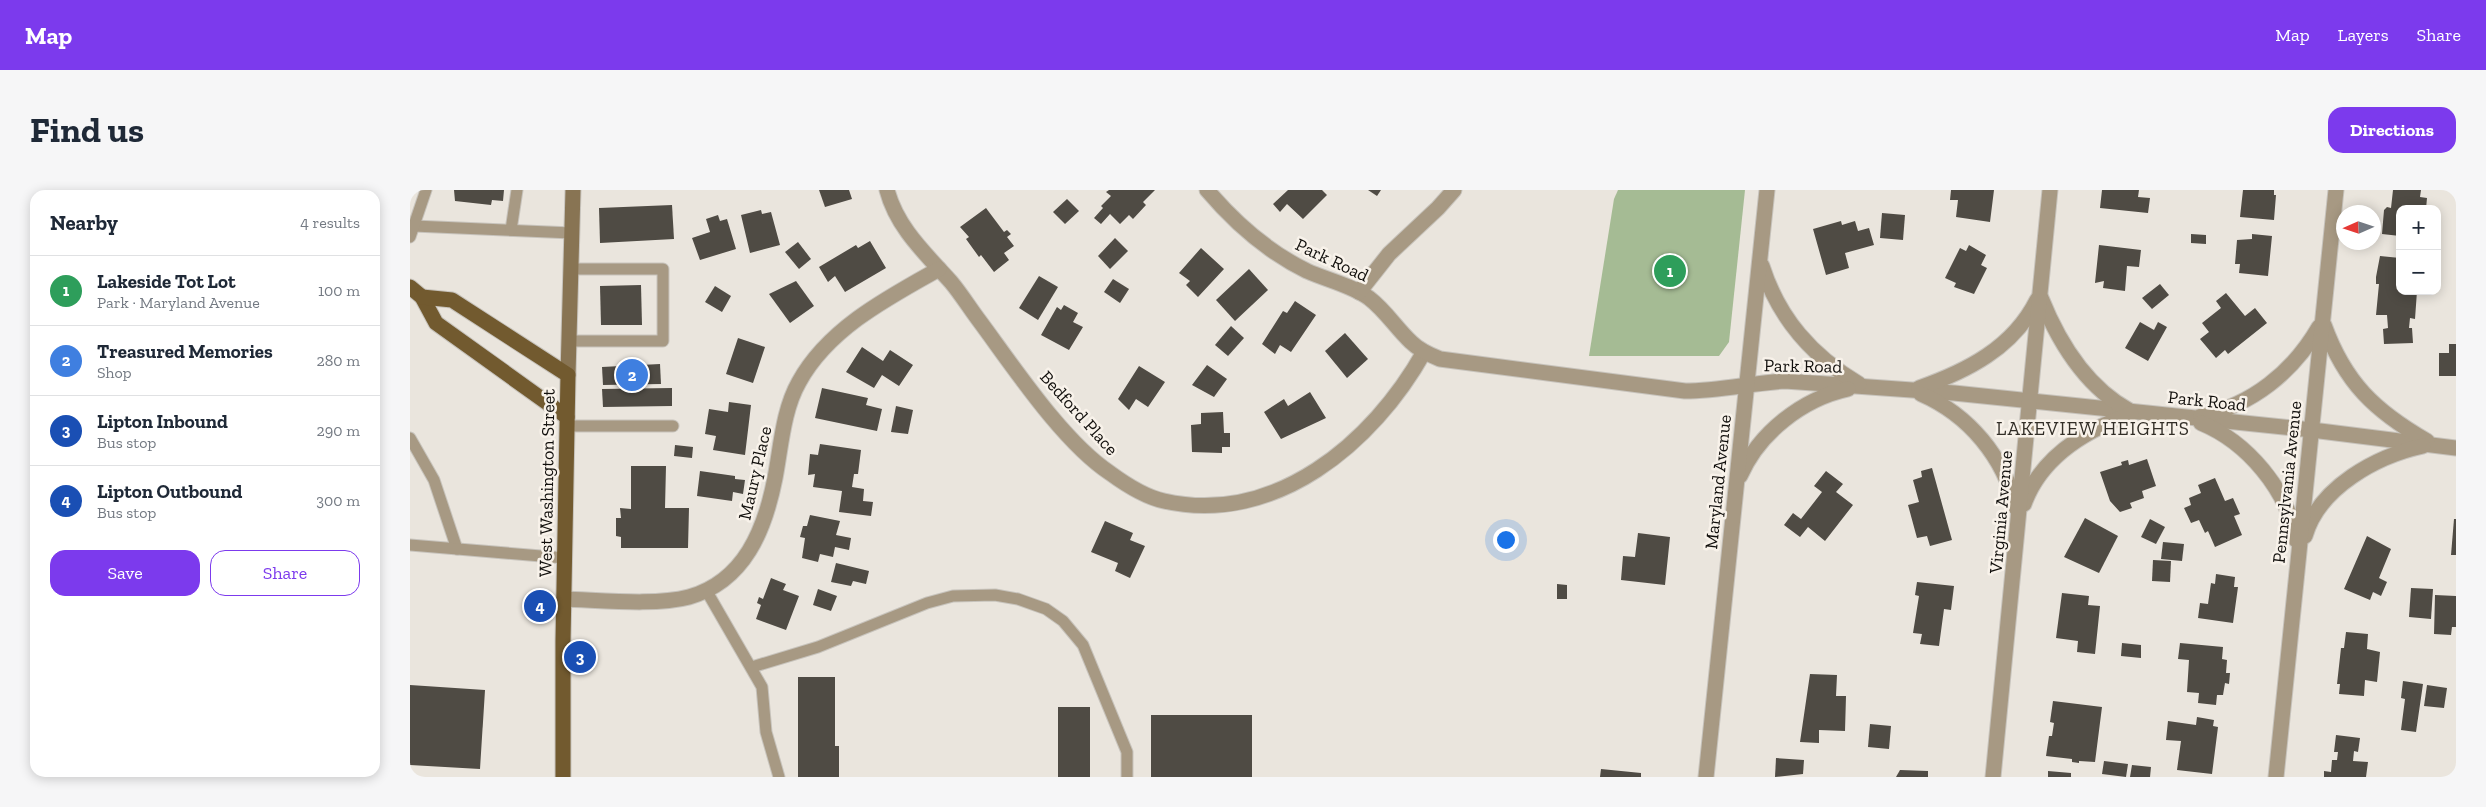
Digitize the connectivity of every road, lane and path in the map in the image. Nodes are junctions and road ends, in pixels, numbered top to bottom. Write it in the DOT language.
graph roads {
  1 [pos="426,190"];
  2 [pos="517,190"];
  3 [pos="573,190"];
  4 [pos="887,190"];
  5 [pos="1207,190"];
  6 [pos="1218,190"];
  7 [pos="1454,190"];
  8 [pos="1767,190"];
  9 [pos="2050,190"];
  10 [pos="2336,190"];
  11 [pos="1223,208"];
  12 [pos="414,226"];
  13 [pos="511,230"];
  14 [pos="572,233"];
  15 [pos="410,237"];
  16 [pos="1760,260"];
  17 [pos="571,269"];
  18 [pos="939,269"];
  19 [pos="416,292"];
  20 [pos="1359,292"];
  21 [pos="2040,294"];
  22 [pos="2322,322"];
  23 [pos="570,341"];
  24 [pos="1424,352"];
  25 [pos="568,376"];
  26 [pos="1747,384"];
  27 [pos="1862,386"];
  28 [pos="1912,390"];
  29 [pos="2030,402"];
  30 [pos="2135,413"];
  31 [pos="2190,418"];
  32 [pos="567,422"];
  33 [pos="673,426"];
  34 [pos="2312,430"];
  35 [pos="410,438"];
  36 [pos="2432,444"];
  37 [pos="2456,448"];
  38 [pos="1736,485"];
  39 [pos="2019,520"];
  40 [pos="410,546"];
  41 [pos="457,549"];
  42 [pos="2299,556"];
  43 [pos="565,558"];
  44 [pos="706,590"];
  45 [pos="564,599"];
  46 [pos="752,667"];
  47 [pos="563,777"];
  48 [pos="778,777"];
  49 [pos="1127,777"];
  50 [pos="1706,777"];
  51 [pos="1993,777"];
  52 [pos="2276,777"];
  1 -- 12 [label="lane"];
  2 -- 13 [label="lane"];
  3 -- 14 [label="main road, West Washington Street"];
  4 -- 18 [label="street, Bedford Place"];
  5 -- 11 [label="street, Park Road"];
  6 -- 11 [label="street"];
  7 -- 20 [label="street"];
  8 -- 16 [label="street, Maryland Avenue"];
  9 -- 21 [label="street, Virginia Avenue"];
  10 -- 22 [label="street, Pennsylvania Avenue"];
  11 -- 20 [label="street, Park Road"];
  12 -- 13 [label="lane"];
  12 -- 15 [label="lane"];
  13 -- 14 [label="lane"];
  14 -- 17 [label="main road, West Washington Street"];
  16 -- 26 [label="street, Maryland Avenue"];
  16 -- 27 [label="street"];
  17 -- 23 [label="main road, West Washington Street"];
  17 -- 23 [label="lane"];
  18 -- 24 [label="street, Bedford Place"];
  18 -- 44 [label="street, Maury Place"];
  19 -- 25 [label="main road"];
  19 -- 32 [label="main road"];
  20 -- 24 [label="street, Park Road"];
  21 -- 28 [label="street"];
  21 -- 29 [label="street, Virginia Avenue"];
  21 -- 30 [label="street"];
  22 -- 31 [label="street"];
  22 -- 34 [label="street, Pennsylvania Avenue"];
  22 -- 36 [label="street"];
  23 -- 25 [label="main road, West Washington Street"];
  24 -- 26 [label="street, Park Road"];
  25 -- 32 [label="main road, West Washington Street"];
  26 -- 27 [label="street, Park Road"];
  26 -- 38 [label="street, Maryland Avenue"];
  27 -- 28 [label="street, Park Road"];
  27 -- 38 [label="street"];
  28 -- 29 [label="street, Park Road"];
  28 -- 39 [label="street"];
  29 -- 30 [label="street, Park Road"];
  29 -- 39 [label="street, Virginia Avenue"];
  30 -- 31 [label="street, Park Road"];
  30 -- 39 [label="street"];
  31 -- 34 [label="street, Park Road"];
  31 -- 42 [label="street"];
  32 -- 33 [label="lane"];
  32 -- 43 [label="main road, West Washington Street"];
  34 -- 36 [label="street, Park Road"];
  34 -- 42 [label="street, Pennsylvania Avenue"];
  35 -- 41 [label="lane"];
  36 -- 37 [label="street, Park Road"];
  36 -- 42 [label="street"];
  38 -- 50 [label="street, Maryland Avenue"];
  39 -- 51 [label="street, Virginia Avenue"];
  40 -- 41 [label="lane"];
  41 -- 43 [label="lane"];
  42 -- 52 [label="street, Pennsylvania Avenue"];
  43 -- 45 [label="main road, West Washington Street"];
  44 -- 45 [label="street, Maury Place"];
  44 -- 46 [label="lane"];
  45 -- 47 [label="main road, West Washington Street"];
  46 -- 48 [label="lane"];
  46 -- 49 [label="lane"];
}
